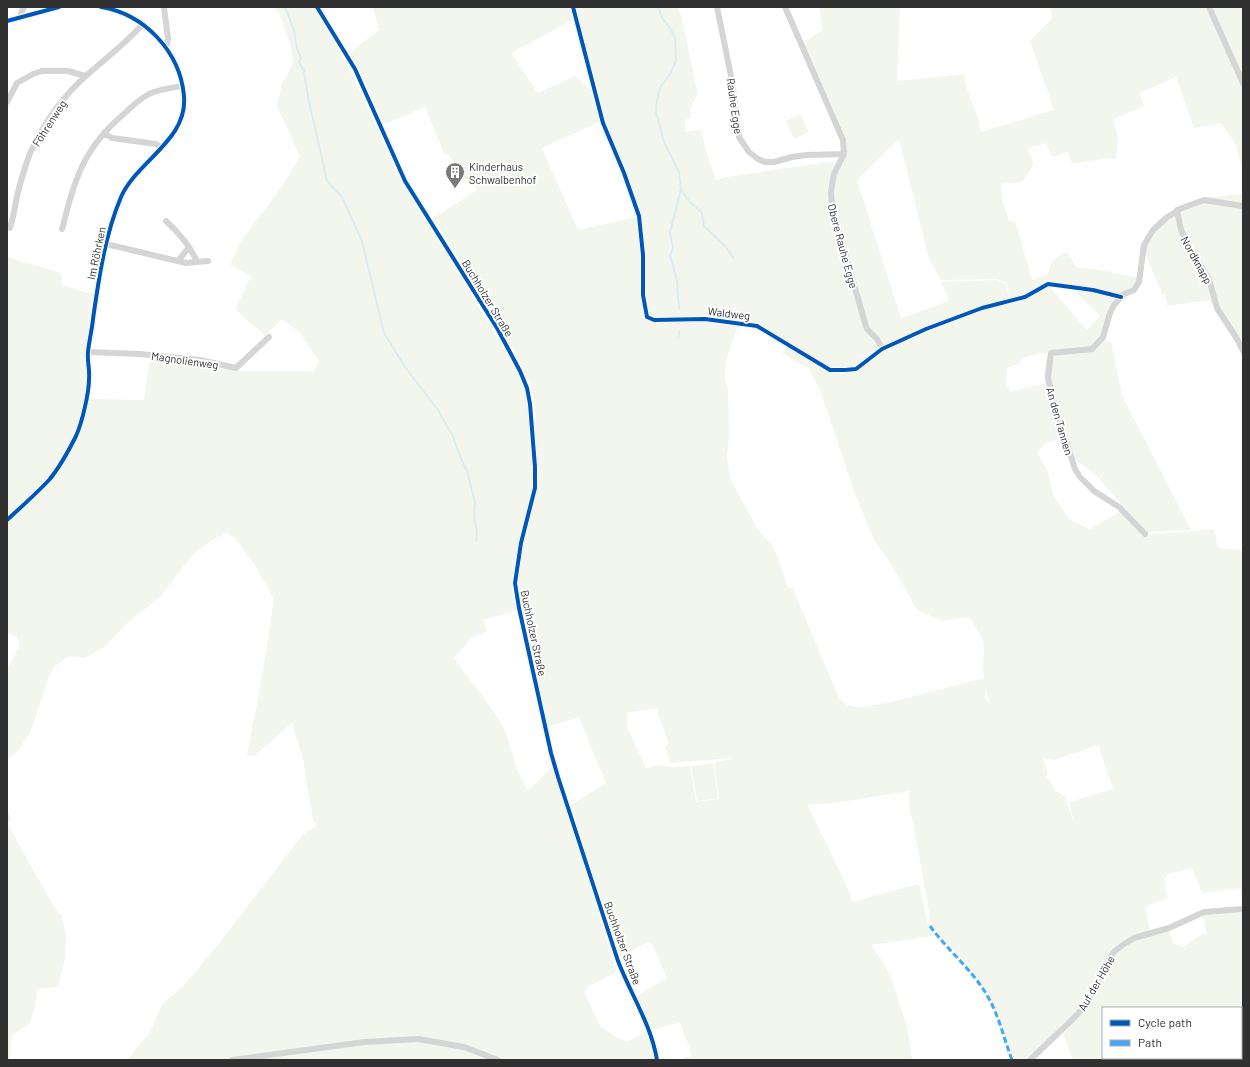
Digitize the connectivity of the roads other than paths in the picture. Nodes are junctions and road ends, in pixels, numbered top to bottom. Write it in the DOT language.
graph roads {
  1 [pos="24,7"];
  2 [pos="59,7"];
  3 [pos="101,7"];
  4 [pos="164,7"];
  5 [pos="318,7"];
  6 [pos="573,7"];
  7 [pos="716,7"];
  8 [pos="785,7"];
  9 [pos="1209,7"];
  10 [pos="21,17"];
  11 [pos="7,21"];
  12 [pos="143,24"];
  13 [pos="166,48"];
  14 [pos="85,76"];
  15 [pos="1243,83"];
  16 [pos="182,86"];
  17 [pos="7,102"];
  18 [pos="104,133"];
  19 [pos="162,148"];
  20 [pos="844,154"];
  21 [pos="1243,206"];
  22 [pos="1178,210"];
  23 [pos="166,221"];
  24 [pos="10,228"];
  25 [pos="62,229"];
  26 [pos="106,244"];
  27 [pos="189,247"];
  28 [pos="178,261"];
  29 [pos="208,261"];
  30 [pos="197,262"];
  31 [pos="1121,297"];
  32 [pos="269,337"];
  33 [pos="882,349"];
  34 [pos="1243,351"];
  35 [pos="88,352"];
  36 [pos="7,520"];
  37 [pos="1146,534"];
  38 [pos="1243,909"];
  39 [pos="232,1060"];
  40 [pos="498,1060"];
  41 [pos="657,1060"];
  42 [pos="1030,1060"];
  1 -- 10 [label="street"];
  2 -- 10 [label="street"];
  3 -- 12 [label="street, Im Röhrken"];
  4 -- 13 [label="street"];
  5 -- 41 [label="street, Buchholzer Straße"];
  6 -- 33 [label="street, Waldweg"];
  7 -- 20 [label="street, Rauhe Egge"];
  8 -- 20 [label="street"];
  9 -- 15 [label="street"];
  10 -- 11 [label="street"];
  12 -- 13 [label="street, Im Röhrken"];
  12 -- 14 [label="street, Föhrenweg"];
  13 -- 16 [label="street, Im Röhrken"];
  14 -- 17 [label="street"];
  14 -- 24 [label="street, Föhrenweg"];
  16 -- 18 [label="street"];
  16 -- 19 [label="street, Im Röhrken"];
  18 -- 19 [label="street"];
  18 -- 25 [label="street"];
  19 -- 26 [label="street, Im Röhrken"];
  20 -- 33 [label="street, Obere Rauhe Egge"];
  21 -- 22 [label="street"];
  22 -- 31 [label="street"];
  22 -- 34 [label="street, Nordknapp"];
  23 -- 27 [label="street"];
  26 -- 28 [label="street"];
  26 -- 35 [label="street, Im Röhrken"];
  27 -- 28 [label="street"];
  27 -- 30 [label="street"];
  28 -- 30 [label="street"];
  29 -- 30 [label="street"];
  31 -- 33 [label="street, Waldweg"];
  31 -- 37 [label="street, An den Tannen"];
  32 -- 35 [label="street, Magnolienweg"];
  35 -- 36 [label="street, Im Röhrken"];
  38 -- 42 [label="street, Auf der Höhe"];
  39 -- 40 [label="street"];
}
